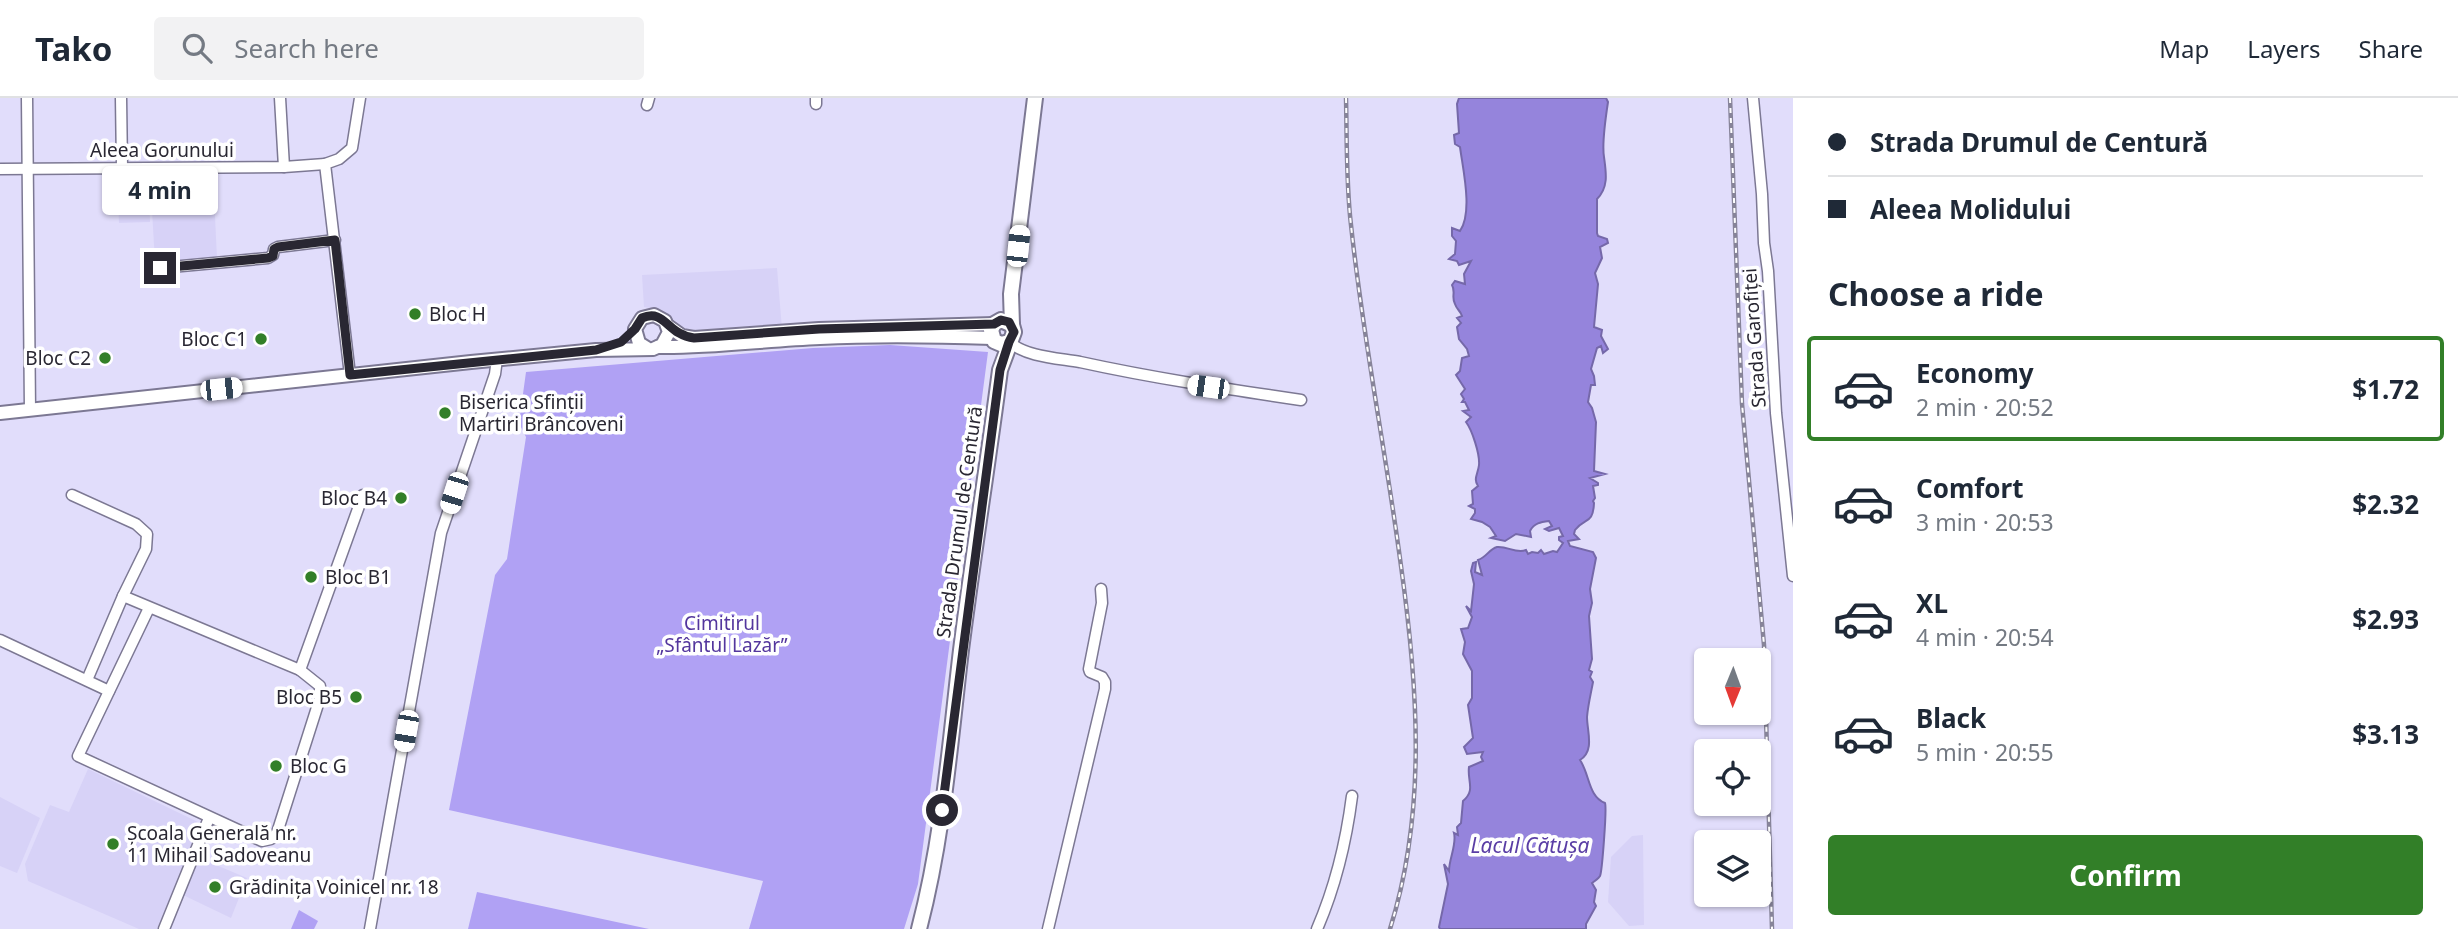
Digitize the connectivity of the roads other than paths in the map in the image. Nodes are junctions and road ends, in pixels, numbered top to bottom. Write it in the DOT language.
graph roads {
  1 [pos="27,98"];
  2 [pos="121,98"];
  3 [pos="280,98"];
  4 [pos="360,98"];
  5 [pos="1035,98"];
  6 [pos="1753,98"];
  7 [pos="325,164"];
  8 [pos="122,167"];
  9 [pos="284,167"];
  10 [pos="0,169"];
  11 [pos="29,169"];
  12 [pos="335,240"];
  13 [pos="160,268"];
  14 [pos="668,327"];
  15 [pos="635,329"];
  16 [pos="1000,332"];
  17 [pos="653,348"];
  18 [pos="596,350"];
  19 [pos="497,359"];
  20 [pos="350,375"];
  21 [pos="1301,400"];
  22 [pos="30,410"];
  23 [pos="0,413"];
  24 [pos="72,495"];
  25 [pos="363,495"];
  26 [pos="1793,576"];
  27 [pos="1101,589"];
  28 [pos="123,596"];
  29 [pos="149,608"];
  30 [pos="0,640"];
  31 [pos="299,670"];
  32 [pos="88,680"];
  33 [pos="109,691"];
  34 [pos="1352,796"];
  35 [pos="209,818"];
  36 [pos="164,929"];
  37 [pos="370,929"];
  38 [pos="919,929"];
  39 [pos="1048,929"];
  40 [pos="1317,929"];
  1 -- 11 [label="street"];
  2 -- 8 [label="street"];
  3 -- 9 [label="street"];
  4 -- 7 [label="street"];
  5 -- 16 [label="highway, Strada Drumul de Centură"];
  6 -- 26 [label="street, Strada Garofiței"];
  7 -- 9 [label="street, Aleea Gorunului"];
  7 -- 12 [label="street"];
  8 -- 9 [label="street, Aleea Gorunului"];
  8 -- 11 [label="street, Aleea Gorunului"];
  10 -- 11 [label="street, Aleea Gorunului"];
  11 -- 22 [label="street"];
  12 -- 13 [label="street"];
  12 -- 20 [label="street"];
  14 -- 15 [label="main road"];
  14 -- 16 [label="main road"];
  14 -- 17 [label="main road"];
  15 -- 17 [label="main road"];
  15 -- 18 [label="main road"];
  16 -- 17 [label="main road"];
  16 -- 21 [label="street"];
  16 -- 38 [label="highway, Strada Drumul de Centură"];
  17 -- 18 [label="main road"];
  18 -- 19 [label="main road"];
  19 -- 20 [label="main road"];
  19 -- 37 [label="street"];
  20 -- 22 [label="main road"];
  22 -- 23 [label="main road"];
  24 -- 28 [label="street"];
  25 -- 31 [label="street"];
  27 -- 39 [label="street"];
  28 -- 29 [label="street"];
  28 -- 32 [label="street"];
  29 -- 31 [label="street"];
  29 -- 33 [label="street"];
  30 -- 32 [label="street"];
  31 -- 35 [label="street"];
  32 -- 33 [label="street"];
  33 -- 35 [label="street"];
  34 -- 40 [label="street"];
  35 -- 36 [label="street"];
}
